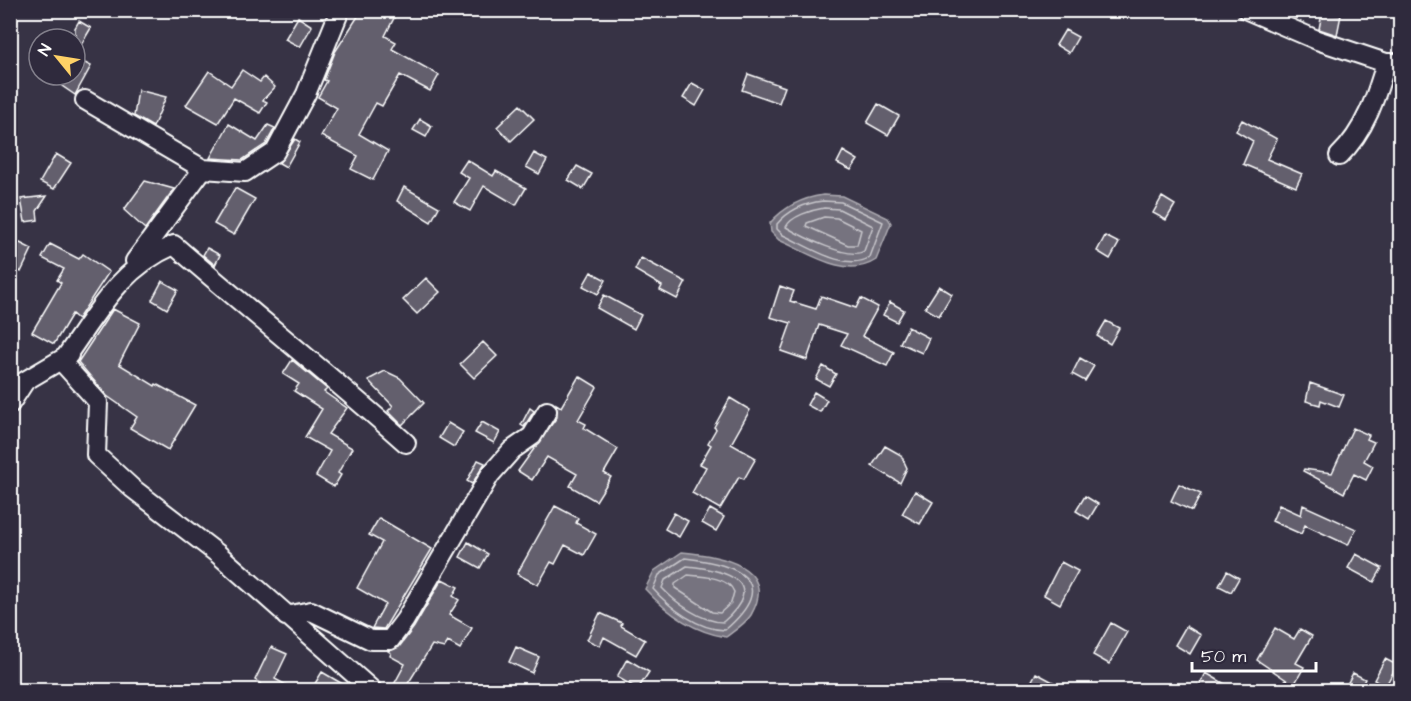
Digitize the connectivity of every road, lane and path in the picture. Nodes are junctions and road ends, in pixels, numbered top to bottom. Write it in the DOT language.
graph roads {
  1 [pos="340,10"];
  2 [pos="1247,10"];
  3 [pos="1393,63"];
  4 [pos="85,100"];
  5 [pos="1339,156"];
  6 [pos="203,169"];
  7 [pos="10,404"];
  8 [pos="547,411"];
  9 [pos="406,443"];
  10 [pos="286,616"];
  11 [pos="372,690"];
  1 -- 6 [label="street"];
  2 -- 3 [label="street"];
  3 -- 5 [label="street"];
  4 -- 6 [label="street"];
  6 -- 7 [label="street"];
  8 -- 10 [label="street"];
  9 -- 10 [label="street"];
  10 -- 11 [label="street"];
}
